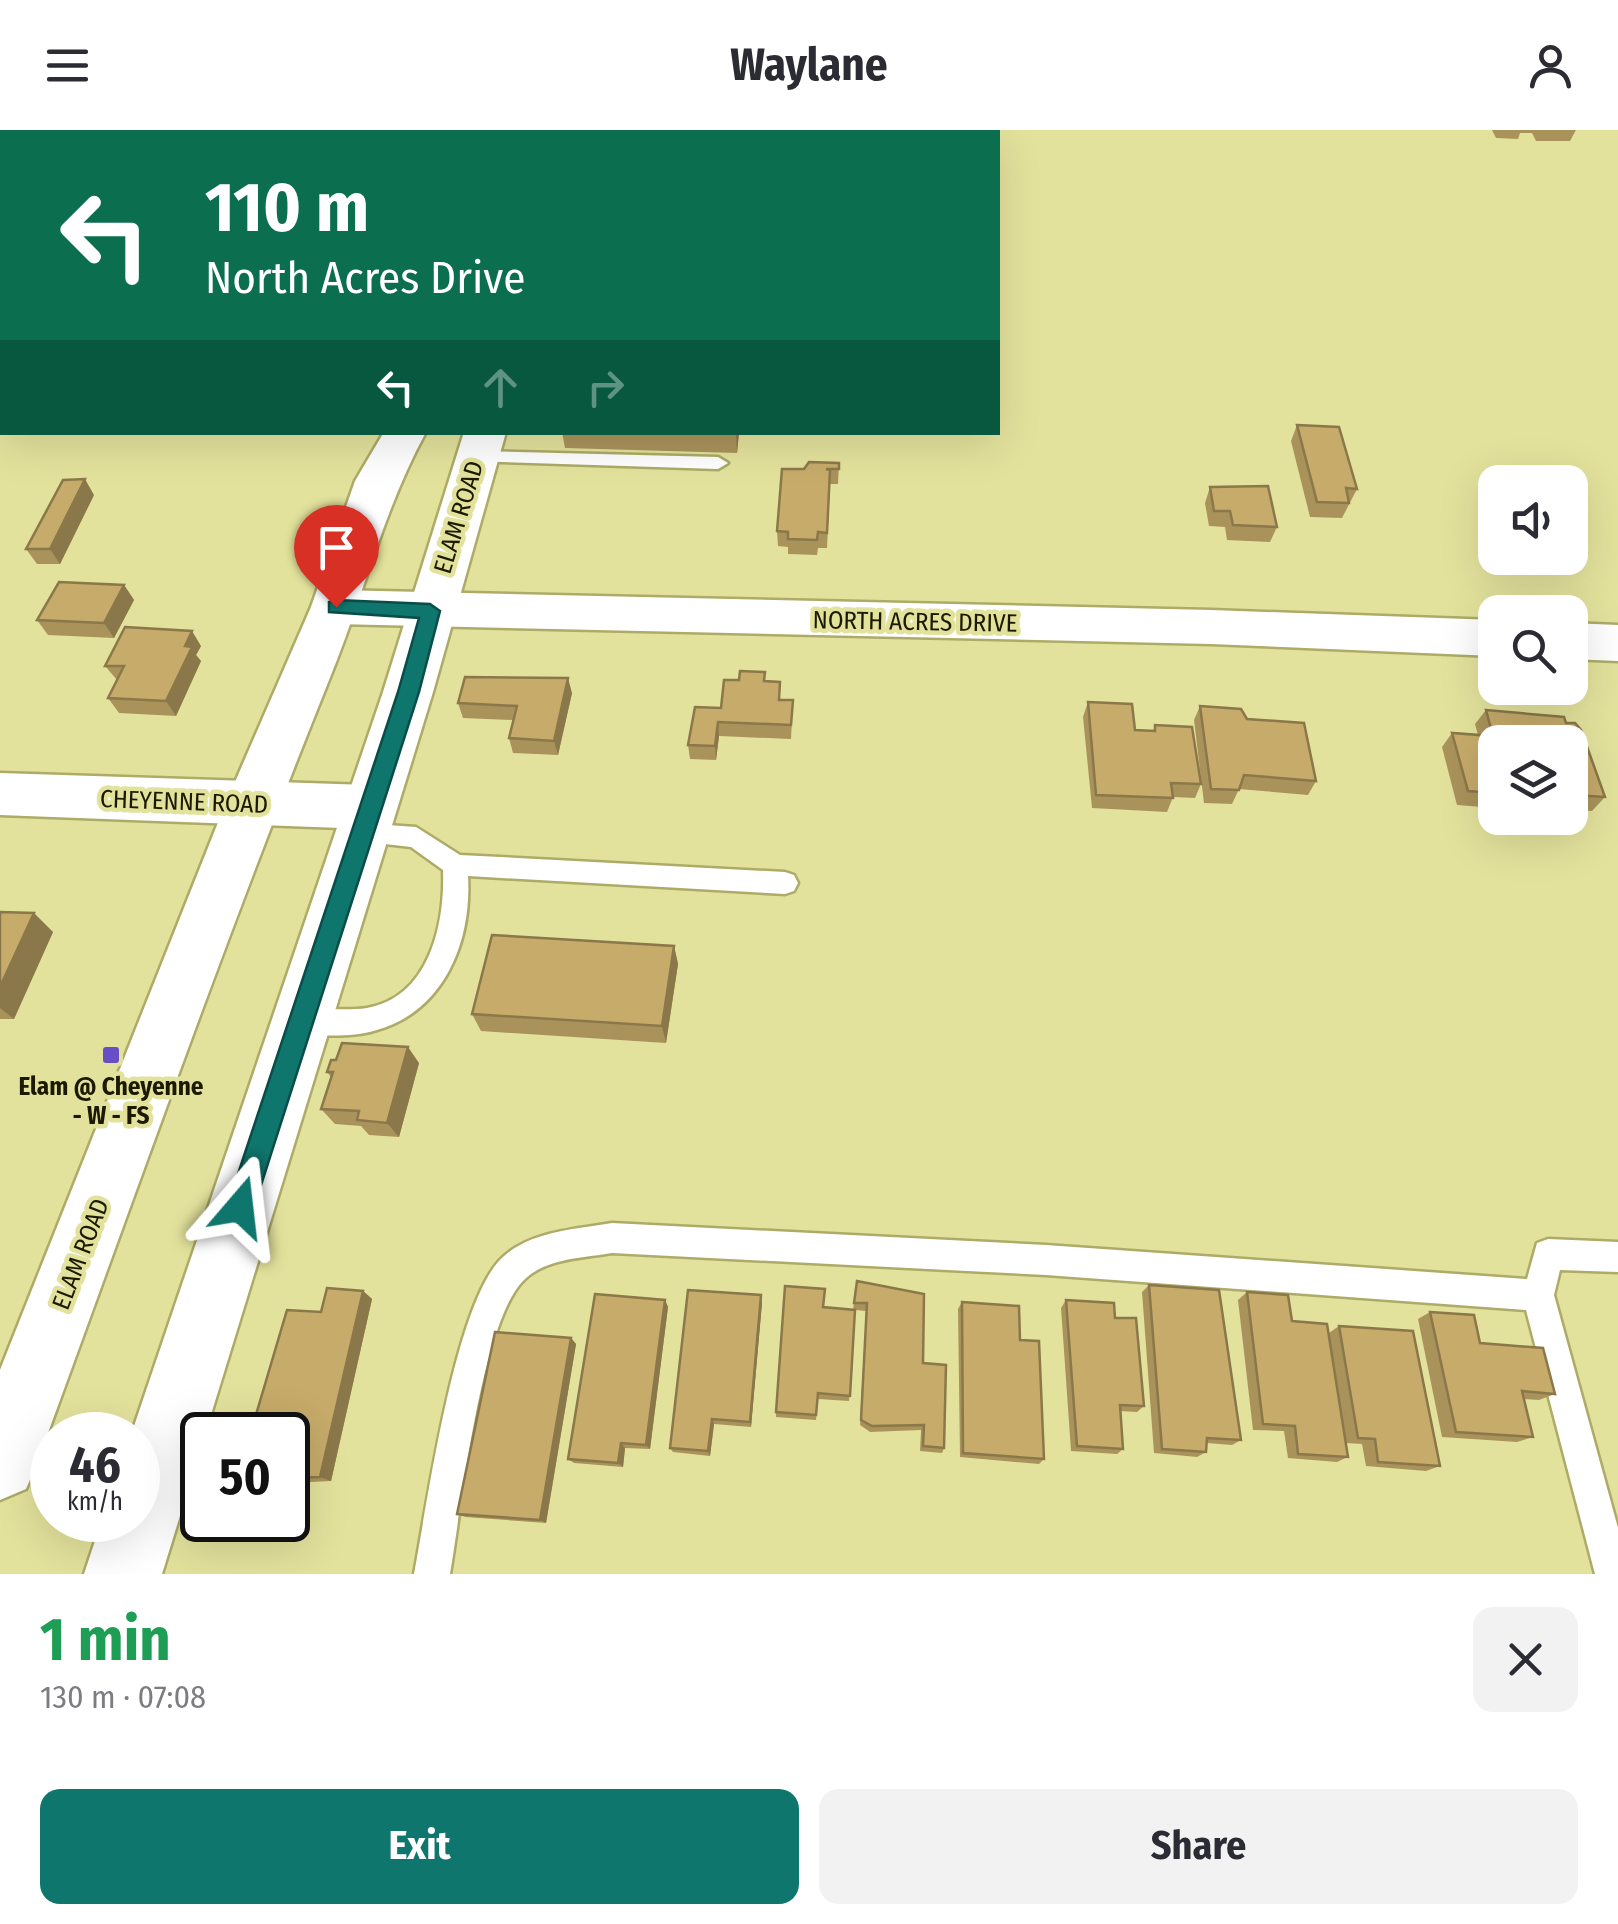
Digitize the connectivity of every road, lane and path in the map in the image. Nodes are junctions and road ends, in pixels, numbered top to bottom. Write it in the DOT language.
graph roads {
  1 [pos="403,435"];
  2 [pos="481,445"];
  3 [pos="718,463"];
  4 [pos="336,607"];
  5 [pos="430,611"];
  6 [pos="1478,637"];
  7 [pos="1588,642"];
  8 [pos="1618,643"];
  9 [pos="0,794"];
  10 [pos="252,804"];
  11 [pos="363,820"];
  12 [pos="455,865"];
  13 [pos="785,884"];
  14 [pos="298,1023"];
  15 [pos="1618,1257"];
  16 [pos="1538,1295"];
  17 [pos="0,1463"];
  18 [pos="123,1574"];
  19 [pos="432,1574"];
  20 [pos="1613,1574"];
  1 -- 4 [label="main road, ELAM ROAD"];
  2 -- 3 [label="lane"];
  2 -- 5 [label="main road, ELAM ROAD"];
  4 -- 5 [label="main road, NORTH ACRES DRIVE"];
  4 -- 10 [label="main road, ELAM ROAD"];
  5 -- 6 [label="main road, NORTH ACRES DRIVE"];
  5 -- 11 [label="main road, ELAM ROAD"];
  7 -- 8 [label="main road"];
  9 -- 10 [label="main road, CHEYENNE ROAD"];
  10 -- 11 [label="main road, CHEYENNE ROAD"];
  10 -- 17 [label="main road, ELAM ROAD"];
  11 -- 12 [label="lane"];
  11 -- 14 [label="main road, ELAM ROAD"];
  12 -- 13 [label="lane"];
  12 -- 14 [label="lane"];
  14 -- 18 [label="main road, ELAM ROAD"];
  15 -- 16 [label="lane"];
  16 -- 19 [label="lane"];
  16 -- 20 [label="lane"];
}
